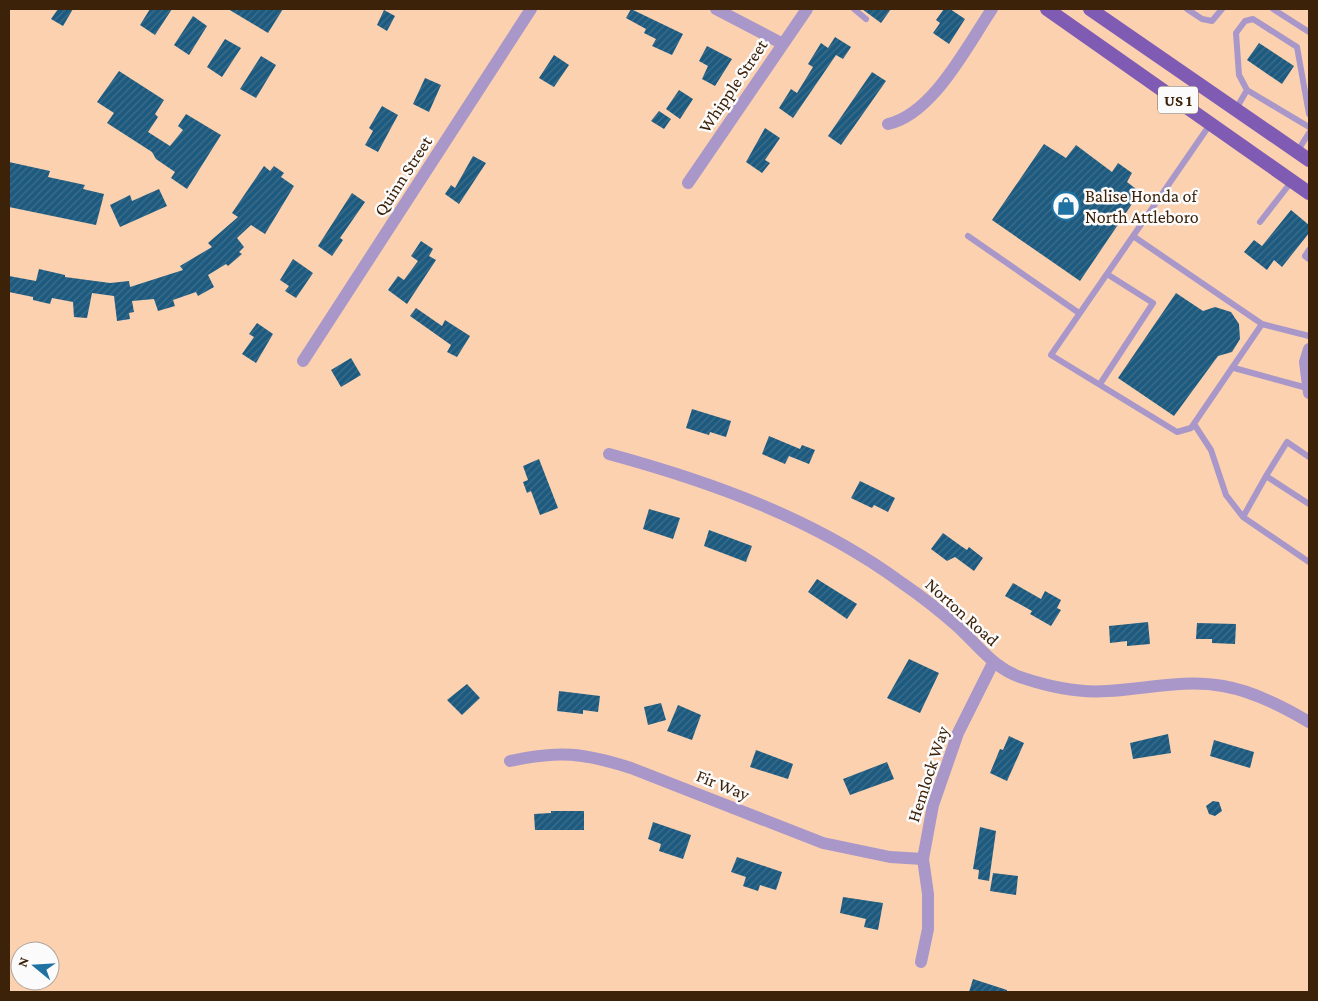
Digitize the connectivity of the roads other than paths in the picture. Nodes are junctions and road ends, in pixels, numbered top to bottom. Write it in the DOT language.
graph roads {
  1 [pos="531,9"];
  2 [pos="716,9"];
  3 [pos="807,9"];
  4 [pos="854,9"];
  5 [pos="992,9"];
  6 [pos="1047,9"];
  7 [pos="1090,9"];
  8 [pos="1187,9"];
  9 [pos="1222,9"];
  10 [pos="1273,9"];
  11 [pos="866,18"];
  12 [pos="1309,32"];
  13 [pos="783,44"];
  14 [pos="1247,90"];
  15 [pos="1236,109"];
  16 [pos="1309,114"];
  17 [pos="1211,123"];
  18 [pos="888,124"];
  19 [pos="1309,127"];
  20 [pos="1309,133"];
  21 [pos="1303,156"];
  22 [pos="1292,181"];
  23 [pos="688,183"];
  24 [pos="1309,193"];
  25 [pos="1260,222"];
  26 [pos="968,236"];
  27 [pos="1133,236"];
  28 [pos="1309,250"];
  29 [pos="1309,259"];
  30 [pos="1107,274"];
  31 [pos="1079,314"];
  32 [pos="1262,324"];
  33 [pos="1309,336"];
  34 [pos="1309,349"];
  35 [pos="303,361"];
  36 [pos="1234,368"];
  37 [pos="1100,384"];
  38 [pos="1308,391"];
  39 [pos="1194,424"];
  40 [pos="609,454"];
  41 [pos="1309,457"];
  42 [pos="1266,476"];
  43 [pos="1309,504"];
  44 [pos="1243,517"];
  45 [pos="1309,562"];
  46 [pos="993,663"];
  47 [pos="1309,722"];
  48 [pos="510,761"];
  49 [pos="923,858"];
  50 [pos="921,962"];
  1 -- 35 [label="street, Quinn Street"];
  2 -- 13 [label="street"];
  3 -- 13 [label="street, Whipple Street"];
  4 -- 11 [label="lane"];
  5 -- 18 [label="street"];
  6 -- 17 [label="main road, US 1"];
  7 -- 15 [label="main road, US 1"];
  8 -- 9 [label="lane"];
  10 -- 12 [label="lane"];
  13 -- 23 [label="street, Whipple Street"];
  14 -- 15 [label="lane"];
  14 -- 16 [label="lane"];
  14 -- 19 [label="lane"];
  15 -- 21 [label="main road, US 1"];
  17 -- 22 [label="main road, US 1"];
  17 -- 27 [label="lane"];
  20 -- 21 [label="lane"];
  22 -- 24 [label="main road, US 1"];
  22 -- 25 [label="lane"];
  26 -- 31 [label="lane"];
  27 -- 30 [label="lane"];
  27 -- 32 [label="lane"];
  28 -- 29 [label="lane"];
  30 -- 31 [label="lane"];
  30 -- 37 [label="lane"];
  31 -- 37 [label="lane"];
  32 -- 33 [label="lane"];
  32 -- 36 [label="lane"];
  34 -- 38 [label="street"];
  36 -- 38 [label="lane"];
  36 -- 39 [label="lane"];
  37 -- 39 [label="lane"];
  39 -- 44 [label="lane"];
  40 -- 46 [label="street, Norton Road"];
  41 -- 42 [label="lane"];
  42 -- 43 [label="lane"];
  42 -- 44 [label="lane"];
  44 -- 45 [label="lane"];
  46 -- 47 [label="street, Norton Road"];
  46 -- 49 [label="street, Hemlock Way"];
  48 -- 49 [label="street, Fir Way"];
  49 -- 50 [label="street, Hemlock Way"];
}
